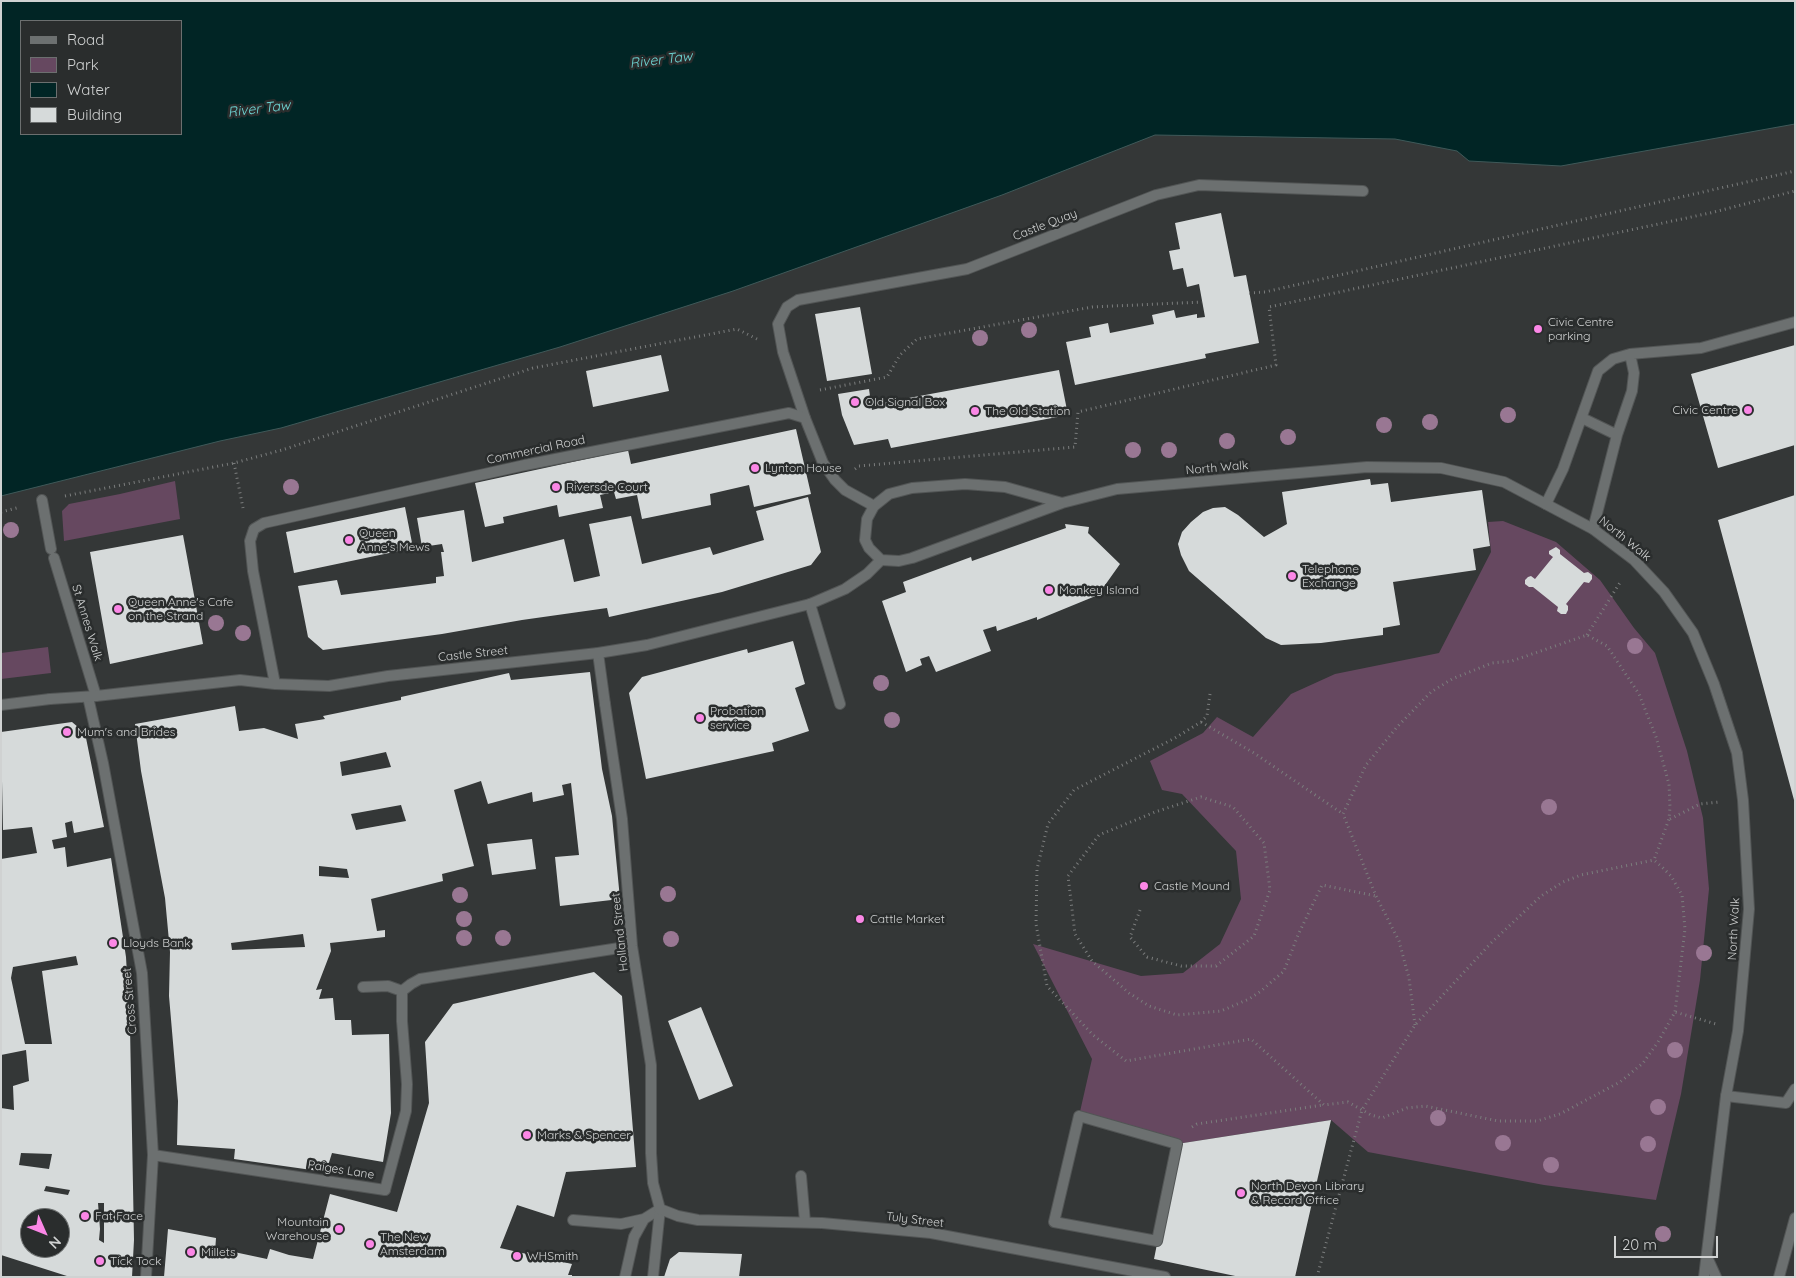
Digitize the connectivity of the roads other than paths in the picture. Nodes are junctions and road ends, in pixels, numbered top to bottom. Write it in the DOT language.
graph roads {
  1 [pos="1363,191"];
  2 [pos="1795,322"];
  3 [pos="1630,354"];
  4 [pos="805,418"];
  5 [pos="1582,418"];
  6 [pos="1617,435"];
  7 [pos="42,500"];
  8 [pos="1062,503"];
  9 [pos="1546,504"];
  10 [pos="874,506"];
  11 [pos="1593,528"];
  12 [pos="881,560"];
  13 [pos="810,604"];
  14 [pos="598,652"];
  15 [pos="275,684"];
  16 [pos="92,696"];
  17 [pos="840,704"];
  18 [pos="1,706"];
  19 [pos="632,946"];
  20 [pos="363,987"];
  21 [pos="402,991"];
  22 [pos="1795,1089"];
  23 [pos="1726,1096"];
  24 [pos="1790,1104"];
  25 [pos="1079,1116"];
  26 [pos="153,1155"];
  27 [pos="802,1176"];
  28 [pos="660,1208"];
  29 [pos="1795,1218"];
  30 [pos="644,1219"];
  31 [pos="573,1220"];
  32 [pos="804,1222"];
  33 [pos="1707,1257"];
  34 [pos="146,1277"];
  35 [pos="625,1277"];
  36 [pos="653,1277"];
  37 [pos="1165,1277"];
  38 [pos="1704,1277"];
  39 [pos="1716,1277"];
  40 [pos="1779,1277"];
  1 -- 4 [label="street, Castle Quay"];
  2 -- 3 [label="street"];
  3 -- 5 [label="street"];
  3 -- 6 [label="street"];
  4 -- 10 [label="street"];
  4 -- 15 [label="street, Commercial Road"];
  5 -- 6 [label="street"];
  5 -- 9 [label="street"];
  6 -- 11 [label="street"];
  7 -- 16 [label="street, St Annes Walk"];
  8 -- 9 [label="street, North Walk"];
  8 -- 10 [label="street"];
  8 -- 12 [label="street, North Walk"];
  9 -- 11 [label="street, North Walk"];
  10 -- 12 [label="street"];
  11 -- 23 [label="street, North Walk"];
  12 -- 13 [label="street, Castle Street"];
  13 -- 14 [label="street, Castle Street"];
  13 -- 17 [label="street"];
  14 -- 15 [label="street, Castle Street"];
  14 -- 19 [label="street, Holland Street"];
  15 -- 16 [label="street, Castle Street"];
  16 -- 18 [label="street, Castle Street"];
  16 -- 26 [label="street, Cross Street"];
  19 -- 21 [label="street"];
  19 -- 28 [label="street, Holland Street"];
  20 -- 21 [label="street"];
  21 -- 26 [label="street, Paiges Lane"];
  22 -- 24 [label="street"];
  23 -- 24 [label="street"];
  23 -- 33 [label="street, North Walk"];
  25 -- 25 [label="street"];
  26 -- 34 [label="street, Cross Street"];
  27 -- 32 [label="street"];
  28 -- 30 [label="street"];
  28 -- 32 [label="street, Tuly Street"];
  28 -- 36 [label="street"];
  29 -- 40 [label="street"];
  30 -- 31 [label="street"];
  30 -- 35 [label="street"];
  32 -- 37 [label="street, Tuly Street"];
  33 -- 38 [label="street, North Walk"];
  33 -- 39 [label="street"];
}
